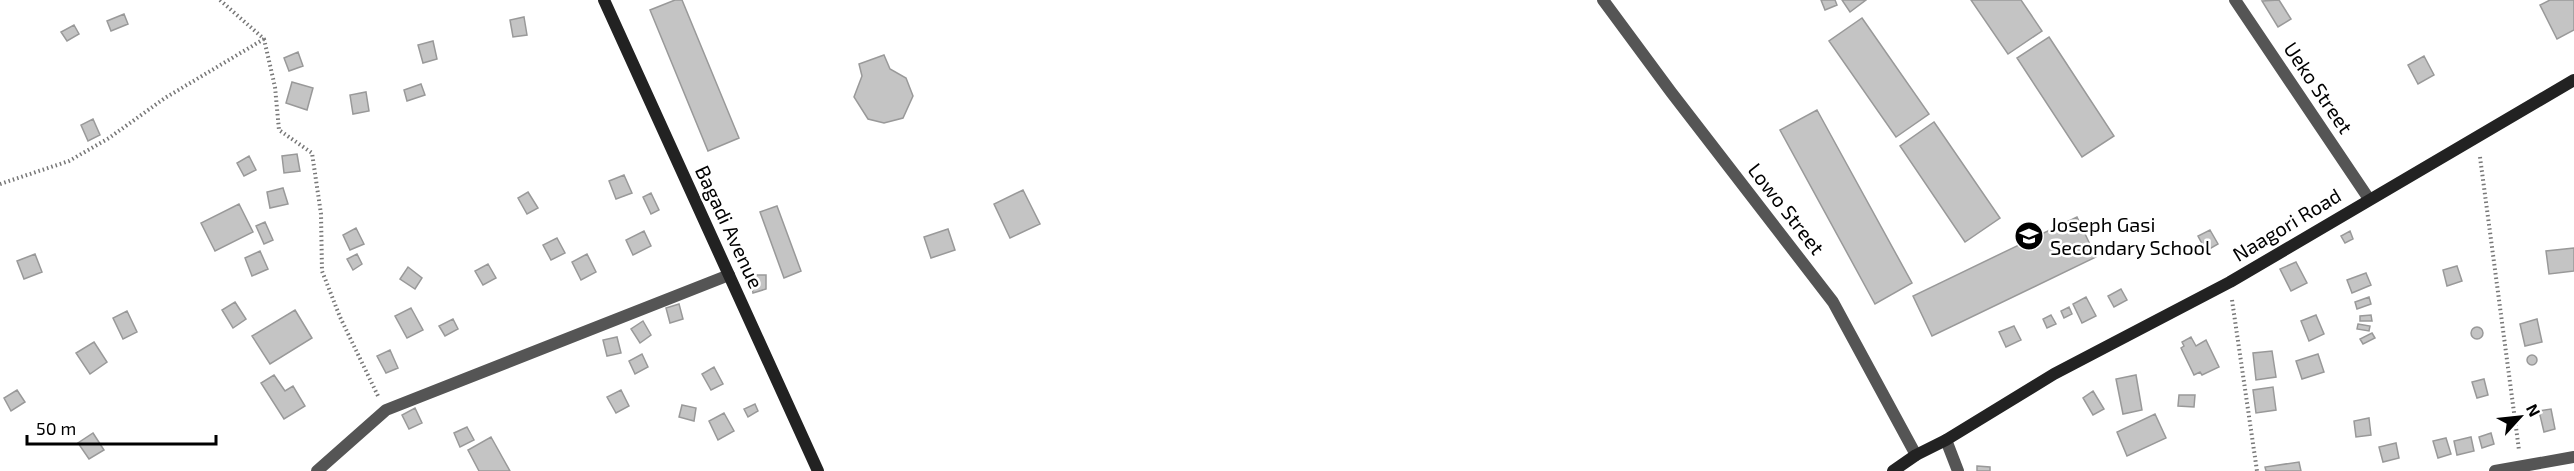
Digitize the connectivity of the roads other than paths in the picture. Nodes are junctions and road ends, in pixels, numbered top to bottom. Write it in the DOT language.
graph roads {
  1 [pos="604,0"];
  2 [pos="1604,0"];
  3 [pos="2235,0"];
  4 [pos="2574,80"];
  5 [pos="2369,199"];
  6 [pos="729,275"];
  7 [pos="1946,440"];
  8 [pos="1916,454"];
  9 [pos="2574,457"];
  10 [pos="317,471"];
  11 [pos="818,471"];
  12 [pos="1893,471"];
  13 [pos="1958,471"];
  14 [pos="2495,471"];
  1 -- 6 [label="street, Bagadi Avenue"];
  2 -- 8 [label="street, Lowo Street"];
  3 -- 5 [label="street, Ueko Street"];
  4 -- 5 [label="street, Naagori Road"];
  5 -- 7 [label="street, Naagori Road"];
  6 -- 10 [label="street"];
  6 -- 11 [label="street, Bagadi Avenue"];
  7 -- 8 [label="street, Naagori Road"];
  7 -- 13 [label="street"];
  8 -- 12 [label="street, Naagori Road"];
  9 -- 14 [label="street"];
}
